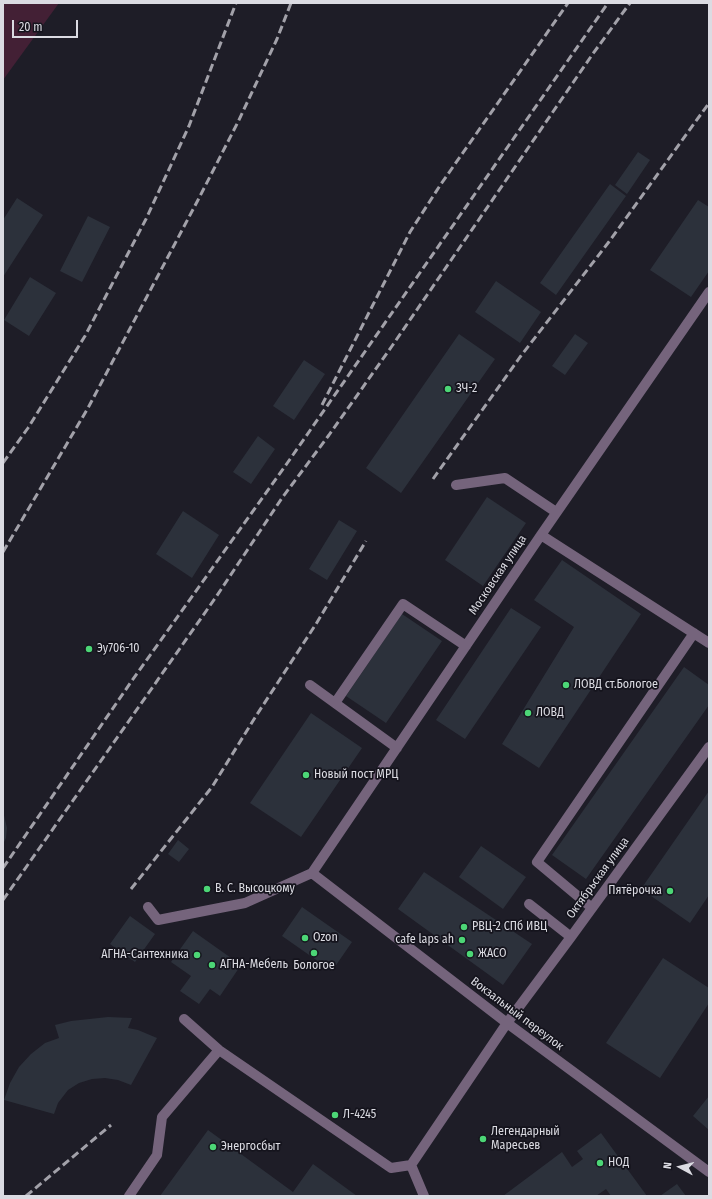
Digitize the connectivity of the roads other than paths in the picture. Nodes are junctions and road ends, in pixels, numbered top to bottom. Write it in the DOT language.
graph roads {
  1 [pos="709,292"];
  2 [pos="456,485"];
  3 [pos="556,512"];
  4 [pos="541,535"];
  5 [pos="694,633"];
  6 [pos="709,643"];
  7 [pos="466,646"];
  8 [pos="310,685"];
  9 [pos="335,703"];
  10 [pos="709,747"];
  11 [pos="397,748"];
  12 [pos="312,873"];
  13 [pos="529,904"];
  14 [pos="148,907"];
  15 [pos="592,908"];
  16 [pos="571,937"];
  17 [pos="184,1019"];
  18 [pos="507,1023"];
  19 [pos="219,1050"];
  20 [pos="410,1165"];
  21 [pos="709,1172"];
  22 [pos="129,1196"];
  23 [pos="424,1196"];
  1 -- 3 [label="street, Московская улица"];
  2 -- 3 [label="street"];
  3 -- 4 [label="street, Московская улица"];
  4 -- 5 [label="street"];
  4 -- 7 [label="street, Московская улица"];
  5 -- 6 [label="street"];
  5 -- 15 [label="street"];
  7 -- 9 [label="street"];
  7 -- 11 [label="street, Московская улица"];
  8 -- 9 [label="street"];
  9 -- 11 [label="street"];
  10 -- 15 [label="street, Октябрьская улица"];
  11 -- 12 [label="street, Московская улица"];
  12 -- 14 [label="street"];
  12 -- 18 [label="street, Вокзальный переулок"];
  13 -- 16 [label="street"];
  15 -- 16 [label="street, Октябрьская улица"];
  16 -- 18 [label="street, Октябрьская улица"];
  17 -- 19 [label="street"];
  18 -- 20 [label="street, Октябрьская улица"];
  18 -- 21 [label="street, Вокзальный переулок"];
  19 -- 20 [label="street"];
  19 -- 22 [label="street"];
  20 -- 23 [label="street"];
}
